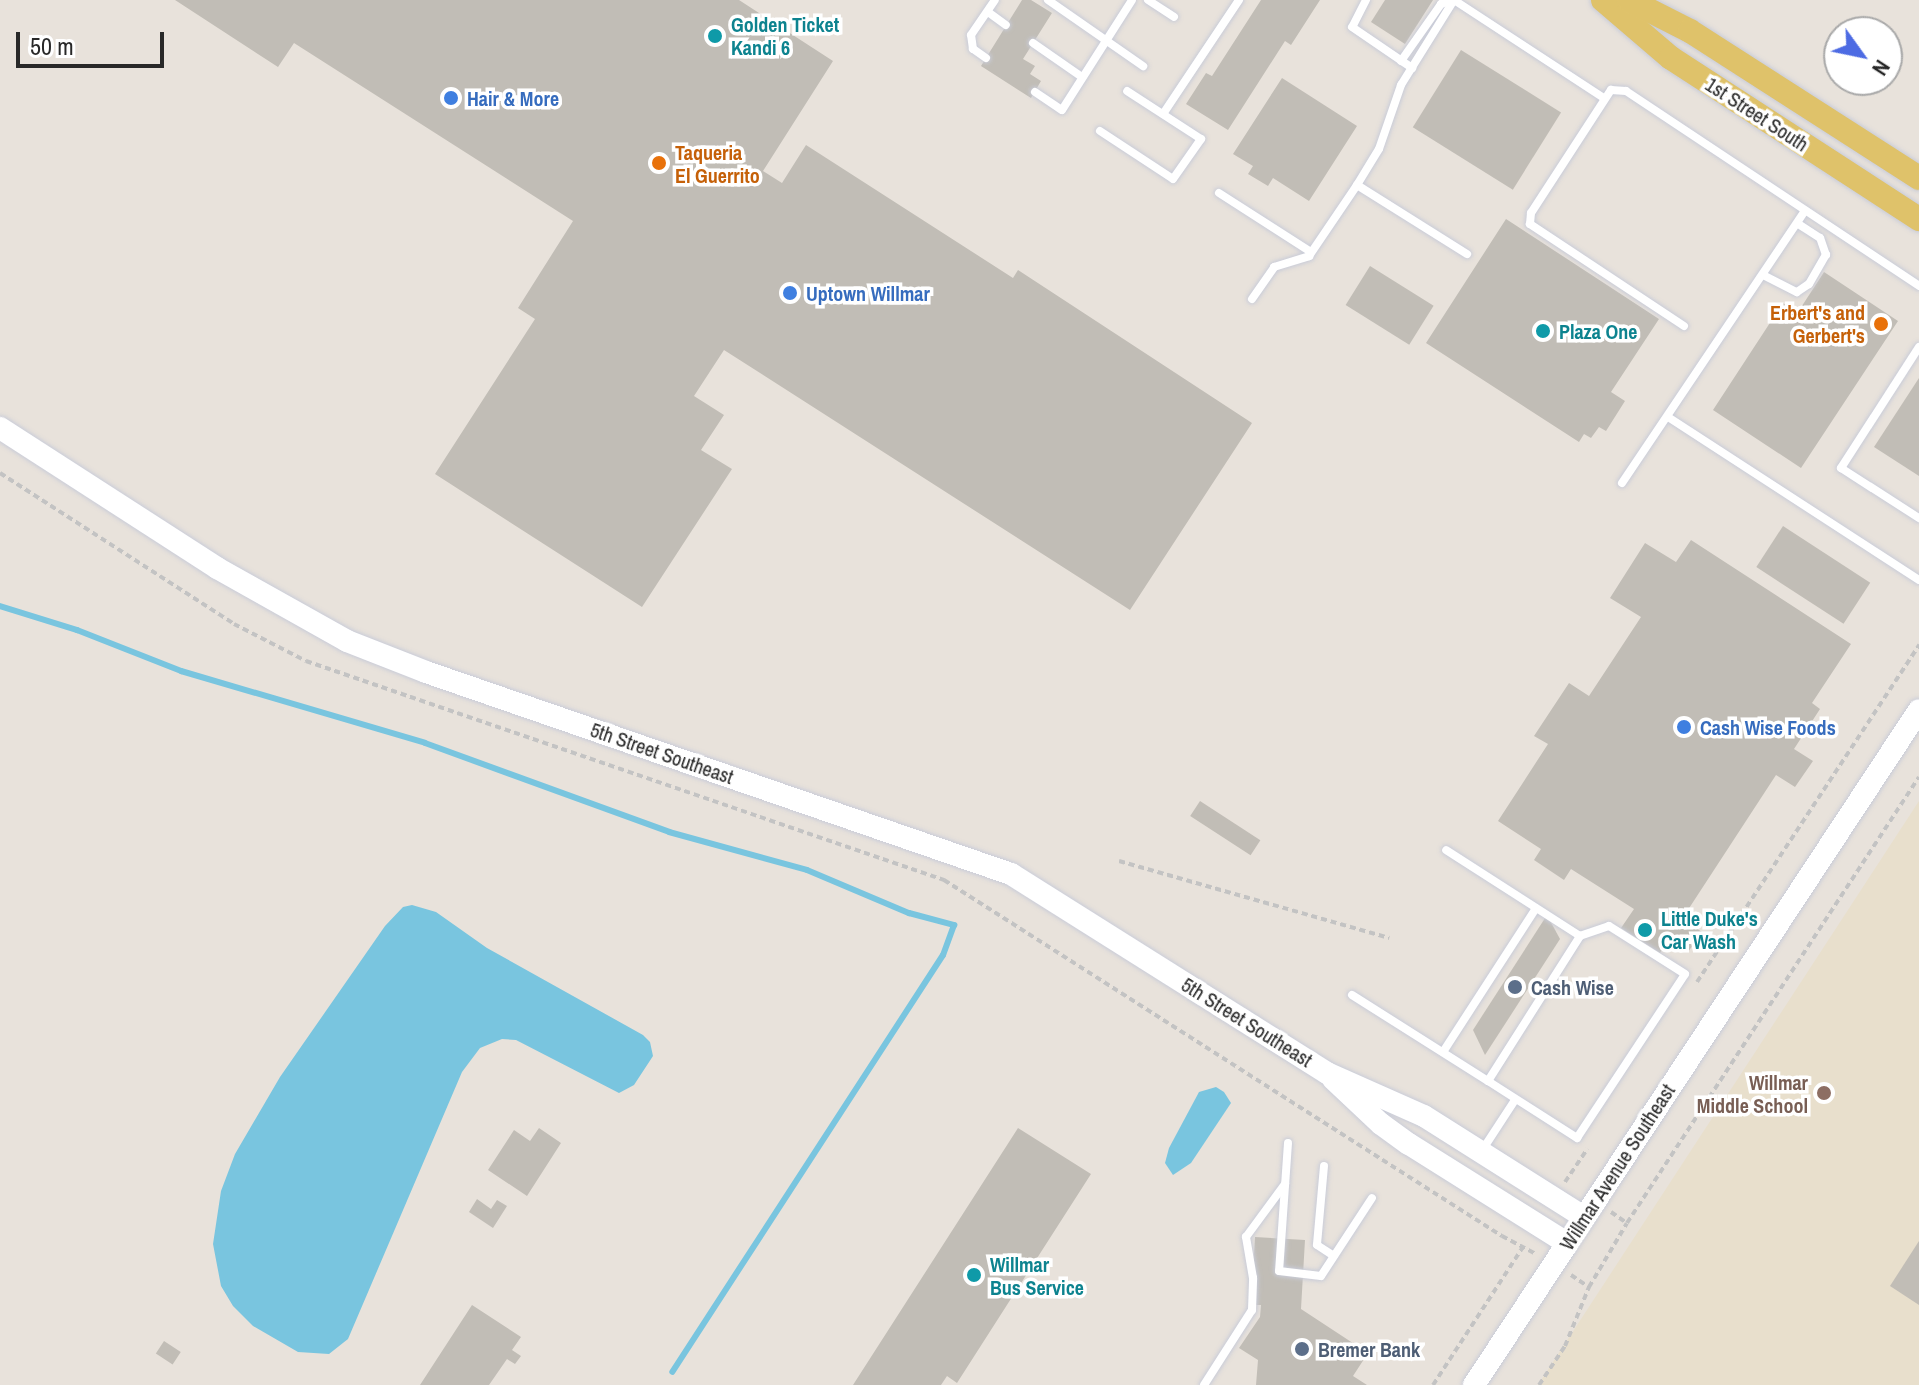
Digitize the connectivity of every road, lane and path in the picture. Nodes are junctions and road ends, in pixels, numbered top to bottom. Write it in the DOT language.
graph roads {
  1 [pos="995,0"];
  2 [pos="1048,0"];
  3 [pos="1132,0"];
  4 [pos="1148,0"];
  5 [pos="1239,0"];
  6 [pos="1366,0"];
  7 [pos="1454,0"];
  8 [pos="1603,0"];
  9 [pos="1629,0"];
  10 [pos="988,12"];
  11 [pos="1174,17"];
  12 [pos="1006,25"];
  13 [pos="1106,41"];
  14 [pos="1033,43"];
  15 [pos="986,58"];
  16 [pos="1401,61"];
  17 [pos="1143,66"];
  18 [pos="1412,68"];
  19 [pos="1082,77"];
  20 [pos="1127,91"];
  21 [pos="1035,92"];
  22 [pos="1604,98"];
  23 [pos="1163,114"];
  24 [pos="1100,131"];
  25 [pos="1919,178"];
  26 [pos="1357,185"];
  27 [pos="1219,193"];
  28 [pos="1805,211"];
  29 [pos="1919,219"];
  30 [pos="1797,223"];
  31 [pos="1311,252"];
  32 [pos="1467,254"];
  33 [pos="1763,275"];
  34 [pos="1919,286"];
  35 [pos="1252,299"];
  36 [pos="1684,326"];
  37 [pos="1919,347"];
  38 [pos="1668,417"];
  39 [pos="0,428"];
  40 [pos="0,473"];
  41 [pos="1622,483"];
  42 [pos="1919,518"];
  43 [pos="1919,580"];
  44 [pos="1919,645"];
  45 [pos="1919,710"];
  46 [pos="1919,777"];
  47 [pos="1446,850"];
  48 [pos="1119,861"];
  49 [pos="1536,908"];
  50 [pos="1580,936"];
  51 [pos="1389,938"];
  52 [pos="1695,985"];
  53 [pos="1352,995"];
  54 [pos="1443,1052"];
  55 [pos="1327,1073"];
  56 [pos="1488,1081"];
  57 [pos="1515,1100"];
  58 [pos="1592,1142"];
  59 [pos="1288,1143"];
  60 [pos="1480,1152"];
  61 [pos="1324,1166"];
  62 [pos="1285,1183"];
  63 [pos="1372,1198"];
  64 [pos="1554,1199"];
  65 [pos="1584,1217"];
  66 [pos="1537,1225"];
  67 [pos="1567,1243"];
  68 [pos="1523,1247"];
  69 [pos="1334,1256"];
  70 [pos="1554,1263"];
  71 [pos="1589,1287"];
  72 [pos="1204,1385"];
  73 [pos="1433,1385"];
  74 [pos="1474,1385"];
  75 [pos="1539,1385"];
  1 -- 10 [label="lane"];
  2 -- 13 [label="lane"];
  3 -- 13 [label="lane"];
  4 -- 11 [label="lane"];
  5 -- 23 [label="lane"];
  6 -- 16 [label="lane"];
  7 -- 16 [label="lane"];
  7 -- 18 [label="lane"];
  7 -- 22 [label="lane"];
  8 -- 29 [label="main road, 1st Street South"];
  9 -- 25 [label="main road, 1st Street South"];
  10 -- 12 [label="lane"];
  10 -- 15 [label="lane"];
  13 -- 17 [label="lane"];
  13 -- 19 [label="lane"];
  14 -- 19 [label="lane"];
  16 -- 18 [label="lane"];
  18 -- 26 [label="lane"];
  19 -- 21 [label="lane"];
  20 -- 23 [label="lane"];
  22 -- 28 [label="lane"];
  22 -- 36 [label="lane"];
  23 -- 24 [label="lane"];
  26 -- 31 [label="lane"];
  26 -- 32 [label="lane"];
  27 -- 31 [label="lane"];
  28 -- 30 [label="lane"];
  28 -- 34 [label="lane"];
  30 -- 33 [label="lane"];
  30 -- 33 [label="lane"];
  31 -- 35 [label="lane"];
  33 -- 38 [label="lane"];
  37 -- 42 [label="lane"];
  38 -- 41 [label="lane"];
  38 -- 43 [label="lane"];
  39 -- 55 [label="street, 5th Street Southeast"];
  40 -- 68 [label="path"];
  44 -- 52 [label="path"];
  45 -- 65 [label="street, Willmar Avenue Southeast"];
  46 -- 71 [label="path"];
  47 -- 49 [label="lane"];
  48 -- 51 [label="path"];
  49 -- 50 [label="lane"];
  49 -- 54 [label="lane"];
  50 -- 56 [label="lane"];
  50 -- 57 [label="lane"];
  53 -- 54 [label="lane"];
  54 -- 56 [label="lane"];
  55 -- 60 [label="street, 5th Street Southeast"];
  55 -- 66 [label="street, 5th Street Southeast"];
  56 -- 57 [label="lane"];
  57 -- 60 [label="lane"];
  58 -- 64 [label="path"];
  59 -- 62 [label="lane"];
  60 -- 64 [label="street, 5th Street Southeast"];
  61 -- 69 [label="lane"];
  62 -- 69 [label="lane"];
  62 -- 72 [label="lane"];
  63 -- 69 [label="lane"];
  64 -- 65 [label="street, 5th Street Southeast"];
  65 -- 67 [label="street, Willmar Avenue Southeast"];
  66 -- 67 [label="street, 5th Street Southeast"];
  66 -- 68 [label="path"];
  67 -- 70 [label="street, Willmar Avenue Southeast"];
  68 -- 70 [label="path"];
  68 -- 73 [label="path"];
  70 -- 71 [label="path"];
  70 -- 74 [label="street, Willmar Avenue Southeast"];
  71 -- 75 [label="path"];
}
